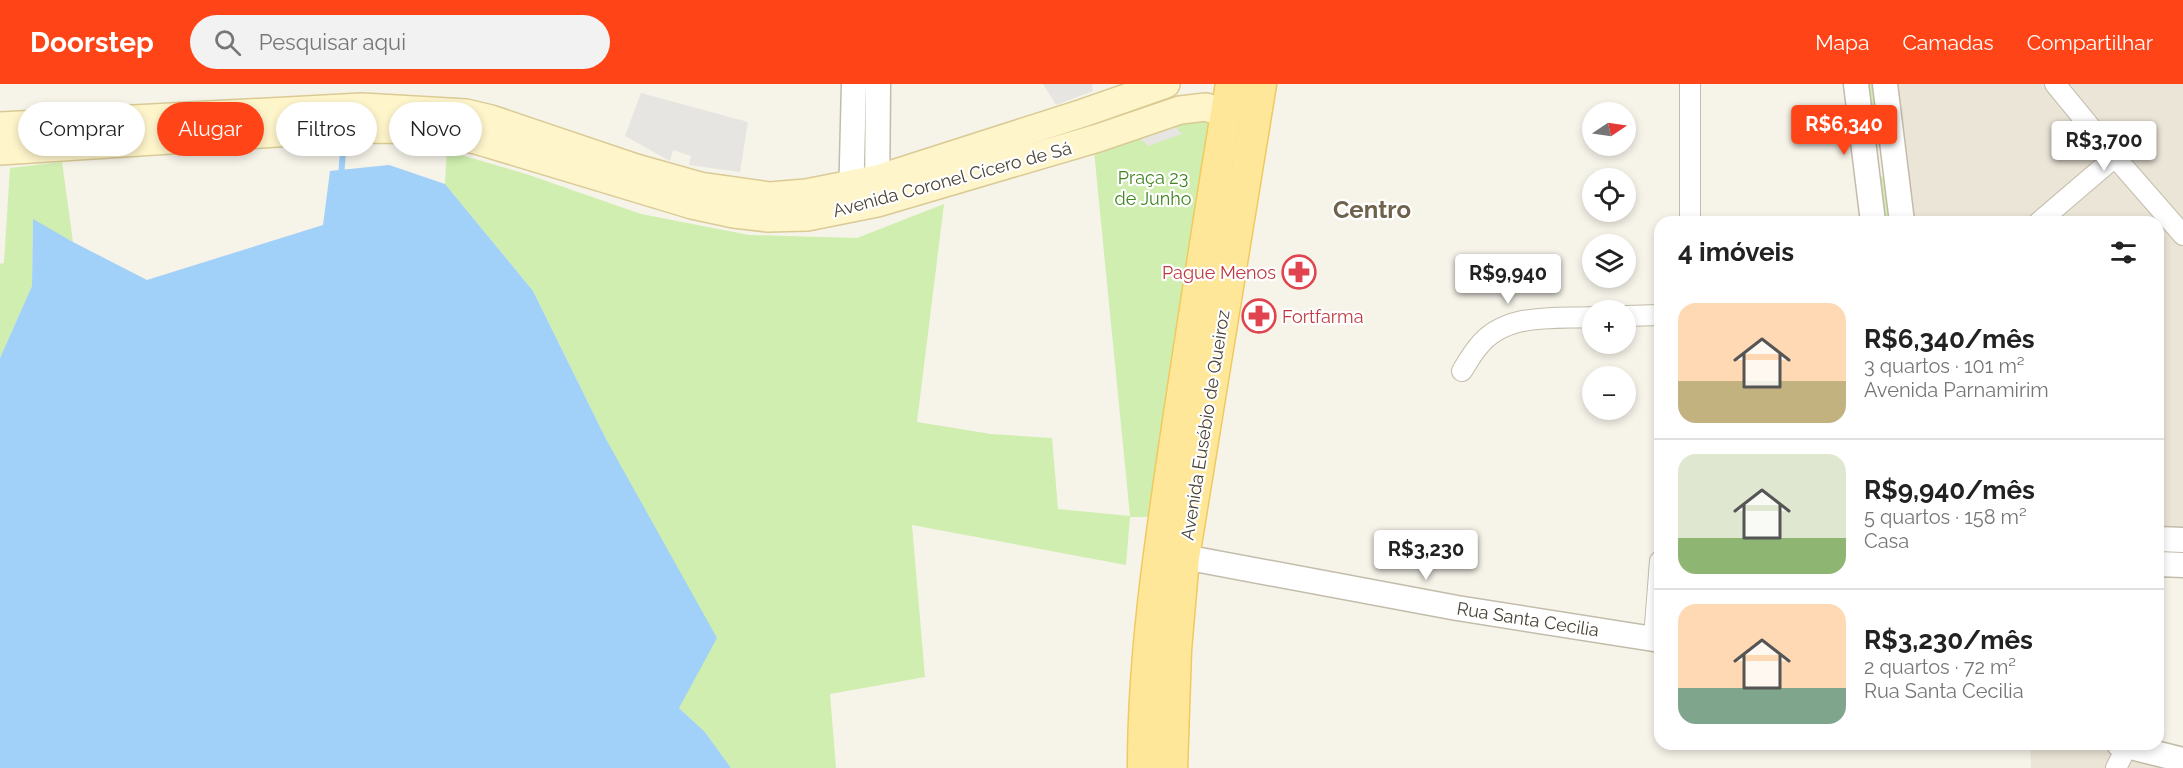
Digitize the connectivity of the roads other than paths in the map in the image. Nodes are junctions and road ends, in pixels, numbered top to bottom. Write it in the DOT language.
graph roads {
  1 [pos="854,84"];
  2 [pos="878,84"];
  3 [pos="1166,84"];
  4 [pos="1231,84"];
  5 [pos="1261,84"];
  6 [pos="1690,84"];
  7 [pos="1856,84"];
  8 [pos="1885,84"];
  9 [pos="2055,84"];
  10 [pos="1226,114"];
  11 [pos="1,142"];
  12 [pos="1893,146"];
  13 [pos="1864,150"];
  14 [pos="2115,157"];
  15 [pos="864,194"];
  16 [pos="1690,216"];
  17 [pos="1872,216"];
  18 [pos="1901,216"];
  19 [pos="2046,216"];
  20 [pos="2183,235"];
  21 [pos="1654,315"];
  22 [pos="1636,316"];
  23 [pos="1582,318"];
  24 [pos="1462,371"];
  25 [pos="2164,539"];
  26 [pos="2183,540"];
  27 [pos="1184,557"];
  28 [pos="2164,564"];
  29 [pos="2183,565"];
  30 [pos="1654,639"];
  31 [pos="2121,750"];
  32 [pos="2143,750"];
  33 [pos="2183,760"];
  34 [pos="1143,768"];
  35 [pos="1172,768"];
  36 [pos="2116,768"];
  1 -- 15 [label="street"];
  2 -- 15 [label="street"];
  3 -- 15 [label="main road, Avenida Coronel Cícero de Sá"];
  4 -- 10 [label="main road, Avenida Eusébio de Queiroz"];
  5 -- 27 [label="main road, Avenida Eusébio de Queiroz"];
  6 -- 16 [label="street"];
  7 -- 13 [label="street"];
  8 -- 12 [label="street"];
  9 -- 14 [label="street"];
  10 -- 15 [label="main road, Avenida Coronel Cícero de Sá"];
  10 -- 34 [label="main road, Avenida Eusébio de Queiroz"];
  11 -- 15 [label="main road, Avenida Coronel Cícero de Sá"];
  12 -- 13 [label="street"];
  12 -- 18 [label="street"];
  13 -- 17 [label="street"];
  14 -- 19 [label="street"];
  14 -- 20 [label="street"];
  21 -- 22 [label="street"];
  23 -- 24 [label="street"];
  25 -- 26 [label="street"];
  27 -- 30 [label="street, Rua Santa Cecilia"];
  27 -- 35 [label="main road, Avenida Eusébio de Queiroz"];
  28 -- 29 [label="street"];
  31 -- 36 [label="street"];
  32 -- 33 [label="street"];
}
